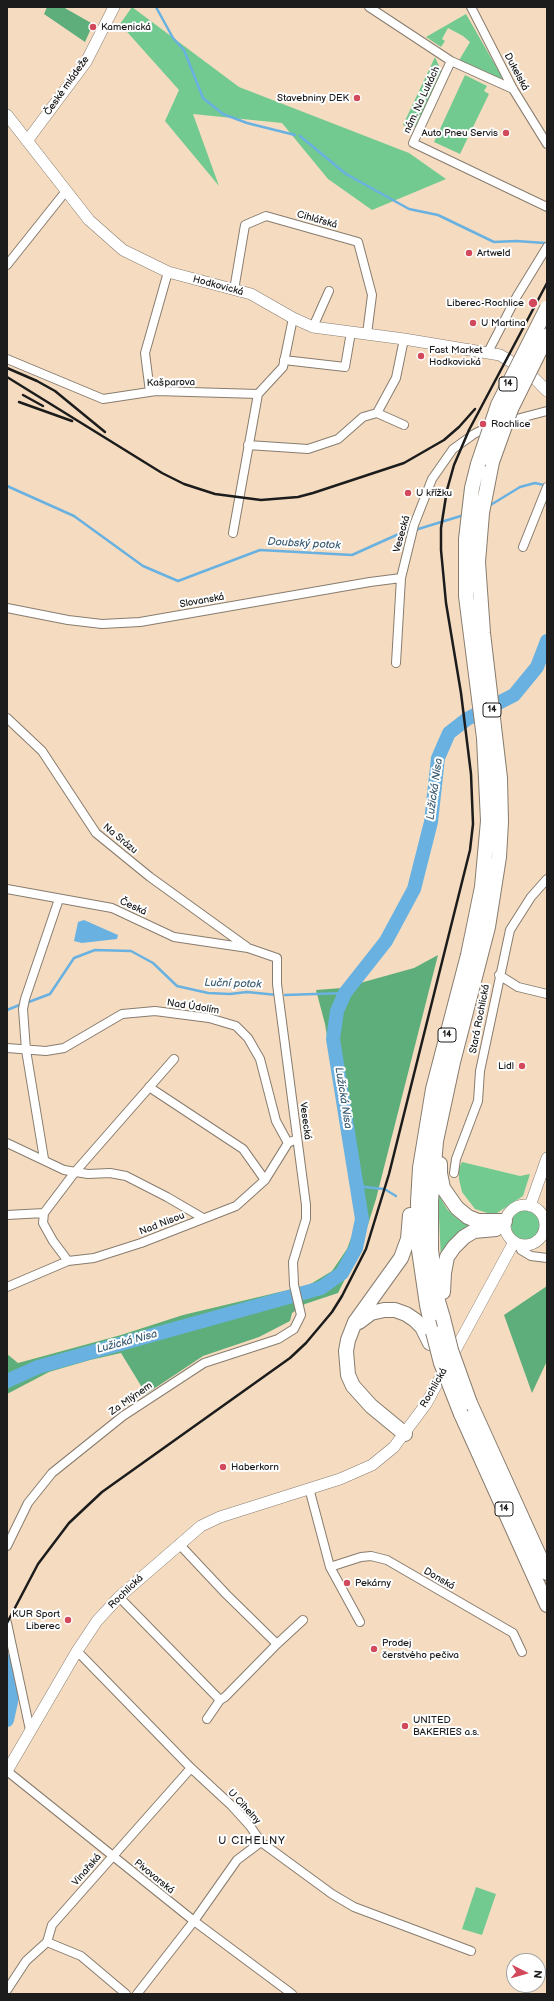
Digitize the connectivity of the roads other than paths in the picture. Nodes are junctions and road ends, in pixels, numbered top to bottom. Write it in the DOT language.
graph roads {
  1 [pos="114,7"];
  2 [pos="369,7"];
  3 [pos="472,7"];
  4 [pos="451,61"];
  5 [pos="513,89"];
  6 [pos="7,115"];
  7 [pos="27,141"];
  8 [pos="547,144"];
  9 [pos="66,192"];
  10 [pos="547,207"];
  11 [pos="547,247"];
  12 [pos="7,265"];
  13 [pos="168,272"];
  14 [pos="234,290"];
  15 [pos="329,291"];
  16 [pos="547,308"];
  17 [pos="293,318"];
  18 [pos="313,327"];
  19 [pos="351,332"];
  20 [pos="367,334"];
  21 [pos="547,336"];
  22 [pos="404,339"];
  23 [pos="488,352"];
  24 [pos="7,359"];
  25 [pos="284,360"];
  26 [pos="547,391"];
  27 [pos="150,392"];
  28 [pos="258,394"];
  29 [pos="547,411"];
  30 [pos="377,413"];
  31 [pos="404,425"];
  32 [pos="248,445"];
  33 [pos="547,487"];
  34 [pos="479,489"];
  35 [pos="233,533"];
  36 [pos="523,547"];
  37 [pos="472,562"];
  38 [pos="401,578"];
  39 [pos="7,608"];
  40 [pos="396,663"];
  41 [pos="7,718"];
  42 [pos="547,879"];
  43 [pos="7,888"];
  44 [pos="59,899"];
  45 [pos="248,948"];
  46 [pos="499,974"];
  47 [pos="547,994"];
  48 [pos="7,1048"];
  49 [pos="26,1050"];
  50 [pos="174,1059"];
  51 [pos="453,1062"];
  52 [pos="149,1087"];
  53 [pos="426,1127"];
  54 [pos="297,1139"];
  55 [pos="7,1143"];
  56 [pos="288,1143"];
  57 [pos="547,1158"];
  58 [pos="44,1159"];
  59 [pos="75,1172"];
  60 [pos="454,1173"];
  61 [pos="265,1180"];
  62 [pos="530,1206"];
  63 [pos="44,1213"];
  64 [pos="7,1215"];
  65 [pos="203,1218"];
  66 [pos="505,1225"];
  67 [pos="545,1231"];
  68 [pos="516,1243"];
  69 [pos="547,1258"];
  70 [pos="68,1261"];
  71 [pos="7,1288"];
  72 [pos="301,1313"];
  73 [pos="443,1318"];
  74 [pos="353,1327"];
  75 [pos="427,1330"];
  76 [pos="405,1434"];
  77 [pos="309,1488"];
  78 [pos="179,1544"];
  79 [pos="7,1546"];
  80 [pos="330,1567"];
  81 [pos="547,1573"];
  82 [pos="119,1597"];
  83 [pos="547,1605"];
  84 [pos="303,1620"];
  85 [pos="360,1622"];
  86 [pos="7,1623"];
  87 [pos="277,1644"];
  88 [pos="77,1651"];
  89 [pos="522,1652"];
  90 [pos="220,1700"];
  91 [pos="207,1719"];
  92 [pos="30,1730"];
  93 [pos="191,1768"];
  94 [pos="7,1771"];
  95 [pos="261,1842"];
  96 [pos="112,1856"];
  97 [pos="194,1921"];
  98 [pos="47,1942"];
  99 [pos="471,1950"];
  100 [pos="7,1990"];
  101 [pos="126,1994"];
  102 [pos="137,1994"];
  103 [pos="292,1994"];
  1 -- 7 [label="street, České mládeže"];
  2 -- 4 [label="street"];
  3 -- 5 [label="street, Dukelská"];
  4 -- 5 [label="street, nám. Na Lukách"];
  4 -- 10 [label="street, nám. Na Lukách"];
  5 -- 8 [label="street, Dukelská"];
  6 -- 7 [label="street, Hodkovická"];
  7 -- 9 [label="street, Hodkovická"];
  9 -- 12 [label="street"];
  9 -- 13 [label="street, Hodkovická"];
  11 -- 23 [label="street"];
  13 -- 14 [label="street, Hodkovická"];
  13 -- 27 [label="street"];
  14 -- 17 [label="street, Hodkovická"];
  14 -- 20 [label="street, Cihlářská"];
  15 -- 18 [label="street"];
  16 -- 34 [label="highway, 14, bridge"];
  17 -- 18 [label="street, Hodkovická"];
  17 -- 25 [label="street"];
  18 -- 19 [label="street, Hodkovická"];
  19 -- 20 [label="street, Hodkovická"];
  19 -- 25 [label="street"];
  20 -- 22 [label="street, Hodkovická"];
  21 -- 34 [label="highway, 14, bridge"];
  22 -- 23 [label="street, Hodkovická"];
  22 -- 30 [label="street"];
  23 -- 26 [label="street, Hodkovická"];
  24 -- 27 [label="street, Kašparova"];
  25 -- 28 [label="street"];
  27 -- 28 [label="street, Kašparova"];
  28 -- 32 [label="street"];
  29 -- 38 [label="street, Vesecká"];
  30 -- 31 [label="street"];
  30 -- 32 [label="street"];
  32 -- 35 [label="street"];
  33 -- 36 [label="street"];
  34 -- 37 [label="highway, 14"];
  37 -- 51 [label="highway, 14"];
  37 -- 53 [label="highway, 14"];
  38 -- 39 [label="street, Slovanská"];
  38 -- 40 [label="street, Vesecká"];
  41 -- 45 [label="street, Na Srázu"];
  42 -- 46 [label="street, Stará Rochlická"];
  43 -- 44 [label="street, Česká"];
  44 -- 45 [label="street, Česká"];
  44 -- 49 [label="street"];
  45 -- 54 [label="street, Vesecká"];
  46 -- 47 [label="street"];
  46 -- 60 [label="street, Stará Rochlická"];
  48 -- 49 [label="street, Nad Údolím"];
  49 -- 56 [label="street, Nad Údolím"];
  49 -- 58 [label="street"];
  50 -- 52 [label="street"];
  51 -- 66 [label="highway"];
  51 -- 73 [label="highway, 14"];
  52 -- 59 [label="street"];
  52 -- 61 [label="street"];
  53 -- 74 [label="highway"];
  53 -- 75 [label="highway, 14"];
  54 -- 56 [label="street"];
  54 -- 72 [label="street, Vesecká"];
  55 -- 58 [label="street"];
  56 -- 61 [label="street, Nad Nisou"];
  57 -- 62 [label="street"];
  58 -- 59 [label="street"];
  59 -- 63 [label="street"];
  59 -- 65 [label="street"];
  61 -- 65 [label="street, Nad Nisou"];
  62 -- 66 [label="street"];
  62 -- 67 [label="street"];
  63 -- 64 [label="street"];
  63 -- 70 [label="street"];
  65 -- 70 [label="street, Nad Nisou"];
  66 -- 68 [label="street"];
  66 -- 73 [label="highway"];
  67 -- 68 [label="street"];
  68 -- 69 [label="street"];
  68 -- 76 [label="street, Rochlická"];
  70 -- 71 [label="street, Nad Nisou"];
  72 -- 79 [label="street, Za Mlýnem"];
  73 -- 81 [label="highway, 14, bridge"];
  74 -- 75 [label="highway"];
  74 -- 76 [label="highway"];
  75 -- 83 [label="highway, 14, bridge"];
  76 -- 77 [label="street, Rochlická"];
  77 -- 78 [label="street, Rochlická"];
  77 -- 80 [label="street"];
  78 -- 82 [label="street, Rochlická"];
  78 -- 87 [label="street"];
  80 -- 85 [label="street"];
  80 -- 89 [label="street, Donská"];
  82 -- 88 [label="street, Rochlická"];
  82 -- 90 [label="street"];
  84 -- 87 [label="street"];
  86 -- 92 [label="street"];
  87 -- 90 [label="street"];
  88 -- 92 [label="street, Rochlická"];
  88 -- 93 [label="street, U Cihelny"];
  90 -- 91 [label="street"];
  92 -- 94 [label="street, Rochlická"];
  93 -- 95 [label="street, U Cihelny"];
  93 -- 96 [label="street, Vinařská"];
  94 -- 96 [label="street, Pivovarská"];
  95 -- 97 [label="street"];
  95 -- 99 [label="street, U Cihelny"];
  96 -- 97 [label="street, Pivovarská"];
  96 -- 98 [label="street, Vinařská"];
  97 -- 102 [label="street"];
  97 -- 103 [label="street, Pivovarská"];
  98 -- 100 [label="street, Vinařská"];
  98 -- 101 [label="street"];
}
